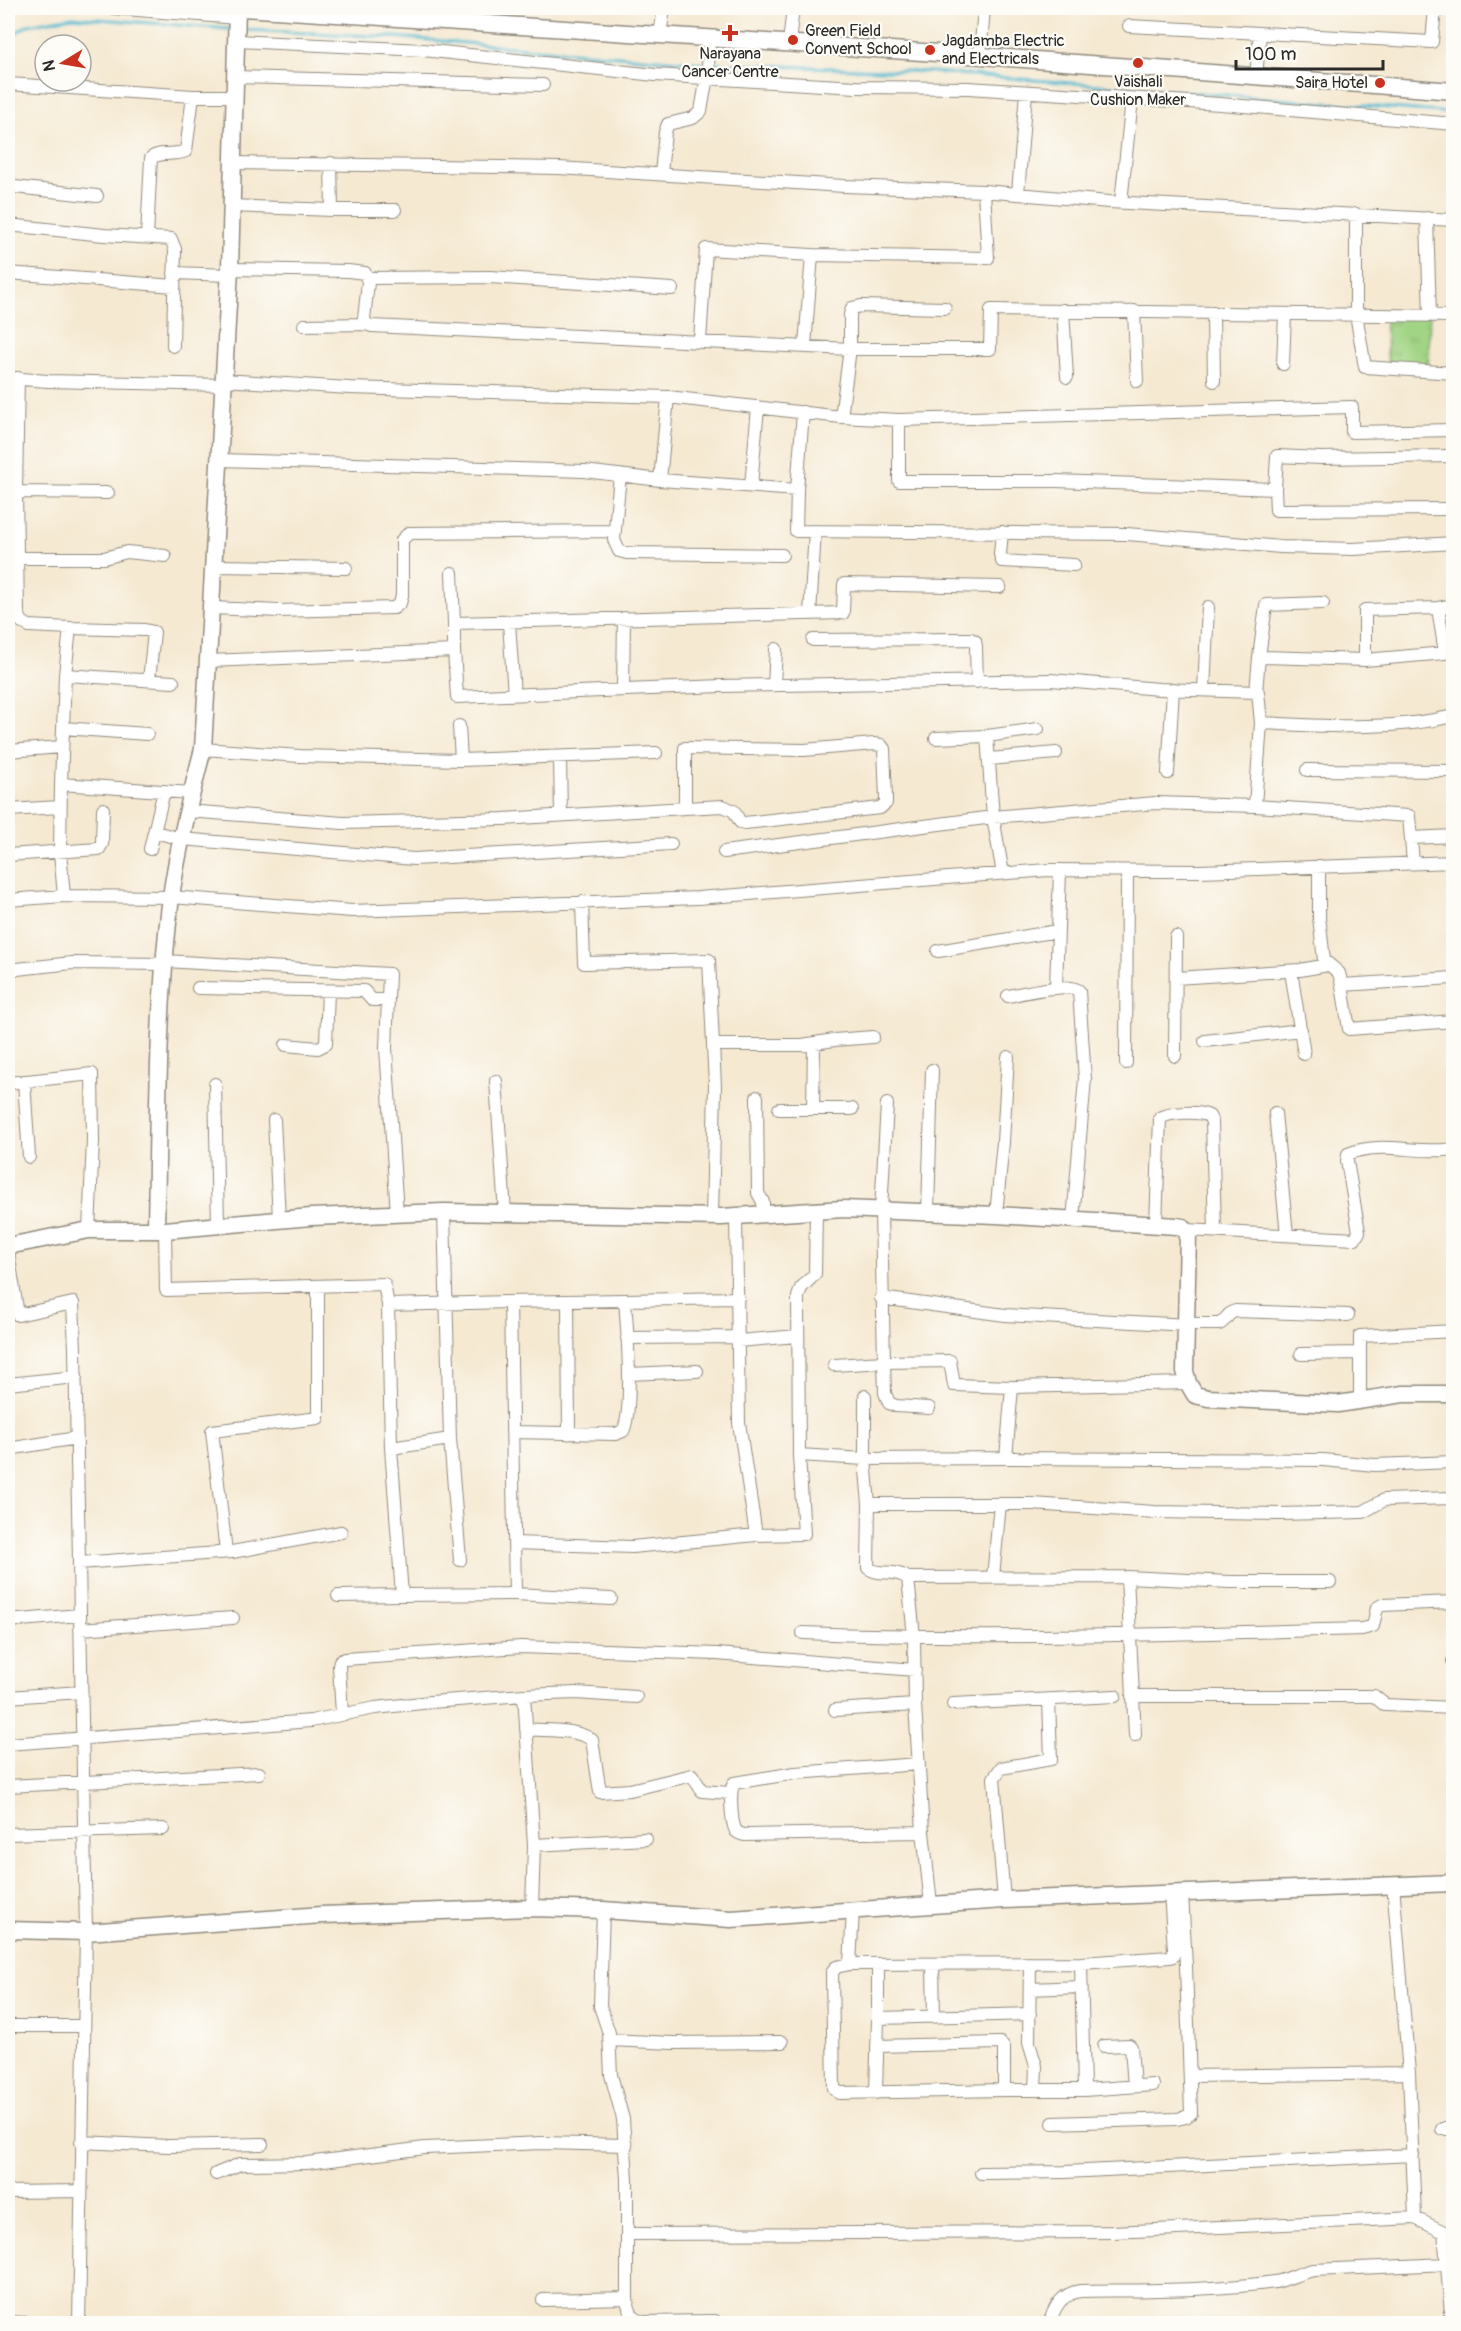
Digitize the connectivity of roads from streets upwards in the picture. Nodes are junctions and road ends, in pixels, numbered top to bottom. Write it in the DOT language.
graph roads {
  1 [pos="113,8"];
  2 [pos="664,8"];
  3 [pos="793,8"];
  4 [pos="984,8"];
  5 [pos="1435,8"];
  6 [pos="239,11"];
  7 [pos="1129,26"];
  8 [pos="1260,33"];
  9 [pos="660,35"];
  10 [pos="237,41"];
  11 [pos="789,43"];
  12 [pos="709,46"];
  13 [pos="980,56"];
  14 [pos="707,75"];
  15 [pos="1256,76"];
  16 [pos="235,77"];
  17 [pos="8,84"];
  18 [pos="543,85"];
  19 [pos="1454,91"];
  20 [pos="1026,92"];
  21 [pos="193,96"];
  22 [pos="234,96"];
  23 [pos="1132,99"];
  24 [pos="1454,124"];
  25 [pos="232,163"];
  26 [pos="331,163"];
  27 [pos="661,174"];
  28 [pos="8,184"];
  29 [pos="984,191"];
  30 [pos="1018,194"];
  31 [pos="97,196"];
  32 [pos="1121,202"];
  33 [pos="231,206"];
  34 [pos="332,210"];
  35 [pos="395,210"];
  36 [pos="1356,214"];
  37 [pos="1427,218"];
  38 [pos="1454,220"];
  39 [pos="8,225"];
  40 [pos="147,237"];
  41 [pos="812,255"];
  42 [pos="230,272"];
  43 [pos="8,273"];
  44 [pos="174,273"];
  45 [pos="368,278"];
  46 [pos="174,286"];
  47 [pos="672,289"];
  48 [pos="945,308"];
  49 [pos="1063,310"];
  50 [pos="1134,311"];
  51 [pos="1213,312"];
  52 [pos="1285,314"];
  53 [pos="1356,314"];
  54 [pos="1430,315"];
  55 [pos="1454,316"];
  56 [pos="366,324"];
  57 [pos="304,325"];
  58 [pos="700,341"];
  59 [pos="173,346"];
  60 [pos="805,346"];
  61 [pos="850,349"];
  62 [pos="1283,364"];
  63 [pos="1454,373"];
  64 [pos="1066,377"];
  65 [pos="13,378"];
  66 [pos="1137,381"];
  67 [pos="1214,381"];
  68 [pos="223,383"];
  69 [pos="668,397"];
  70 [pos="758,407"];
  71 [pos="803,412"];
  72 [pos="841,417"];
  73 [pos="899,420"];
  74 [pos="1454,430"];
  75 [pos="1454,456"];
  76 [pos="220,460"];
  77 [pos="620,475"];
  78 [pos="660,480"];
  79 [pos="752,486"];
  80 [pos="1275,489"];
  81 [pos="797,490"];
  82 [pos="16,492"];
  83 [pos="108,494"];
  84 [pos="1454,509"];
  85 [pos="615,531"];
  86 [pos="815,531"];
  87 [pos="1002,532"];
  88 [pos="1454,543"];
  89 [pos="782,555"];
  90 [pos="165,556"];
  91 [pos="17,558"];
  92 [pos="1074,565"];
  93 [pos="215,566"];
  94 [pos="346,568"];
  95 [pos="452,573"];
  96 [pos="1000,587"];
  97 [pos="1323,603"];
  98 [pos="1454,605"];
  99 [pos="1208,607"];
  100 [pos="212,608"];
  101 [pos="1438,608"];
  102 [pos="13,610"];
  103 [pos="810,614"];
  104 [pos="624,618"];
  105 [pos="509,622"];
  106 [pos="453,623"];
  107 [pos="70,628"];
  108 [pos="813,640"];
  109 [pos="776,649"];
  110 [pos="454,651"];
  111 [pos="1259,657"];
  112 [pos="1365,660"];
  113 [pos="209,661"];
  114 [pos="65,675"];
  115 [pos="149,680"];
  116 [pos="173,682"];
  117 [pos="977,682"];
  118 [pos="774,685"];
  119 [pos="1173,689"];
  120 [pos="623,690"];
  121 [pos="1204,690"];
  122 [pos="1256,692"];
  123 [pos="514,695"];
  124 [pos="1454,716"];
  125 [pos="1261,723"];
  126 [pos="459,726"];
  127 [pos="63,728"];
  128 [pos="1038,729"];
  129 [pos="147,734"];
  130 [pos="987,736"];
  131 [pos="936,738"];
  132 [pos="62,747"];
  133 [pos="204,749"];
  134 [pos="8,751"];
  135 [pos="656,753"];
  136 [pos="1056,753"];
  137 [pos="560,758"];
  138 [pos="990,759"];
  139 [pos="461,760"];
  140 [pos="1307,770"];
  141 [pos="1454,771"];
  142 [pos="1168,773"];
  143 [pos="61,784"];
  144 [pos="164,791"];
  145 [pos="191,793"];
  146 [pos="1255,806"];
  147 [pos="60,807"];
  148 [pos="685,808"];
  149 [pos="103,809"];
  150 [pos="8,810"];
  151 [pos="187,811"];
  152 [pos="561,815"];
  153 [pos="993,817"];
  154 [pos="155,832"];
  155 [pos="1454,836"];
  156 [pos="1412,838"];
  157 [pos="182,839"];
  158 [pos="671,844"];
  159 [pos="150,849"];
  160 [pos="60,852"];
  161 [pos="724,852"];
  162 [pos="8,855"];
  163 [pos="1454,862"];
  164 [pos="1413,863"];
  165 [pos="1319,866"];
  166 [pos="1060,870"];
  167 [pos="1127,871"];
  168 [pos="1004,874"];
  169 [pos="64,896"];
  170 [pos="171,897"];
  171 [pos="8,900"];
  172 [pos="582,902"];
  173 [pos="1057,931"];
  174 [pos="1176,937"];
  175 [pos="938,951"];
  176 [pos="165,963"];
  177 [pos="1328,965"];
  178 [pos="8,970"];
  179 [pos="1291,970"];
  180 [pos="1176,978"];
  181 [pos="1454,978"];
  182 [pos="1342,986"];
  183 [pos="198,988"];
  184 [pos="1056,988"];
  185 [pos="328,991"];
  186 [pos="1008,996"];
  187 [pos="388,1000"];
  188 [pos="1452,1021"];
  189 [pos="1301,1030"];
  190 [pos="873,1037"];
  191 [pos="1205,1041"];
  192 [pos="814,1044"];
  193 [pos="713,1045"];
  194 [pos="286,1046"];
  195 [pos="1304,1054"];
  196 [pos="1175,1056"];
  197 [pos="1008,1057"];
  198 [pos="1126,1063"];
  199 [pos="932,1070"];
  200 [pos="24,1081"];
  201 [pos="496,1081"];
  202 [pos="8,1083"];
  203 [pos="215,1084"];
  204 [pos="757,1097"];
  205 [pos="887,1104"];
  206 [pos="779,1109"];
  207 [pos="813,1109"];
  208 [pos="852,1109"];
  209 [pos="1275,1113"];
  210 [pos="274,1120"];
  211 [pos="1454,1149"];
  212 [pos="29,1157"];
  213 [pos="881,1210"];
  214 [pos="816,1211"];
  215 [pos="444,1212"];
  216 [pos="928,1212"];
  217 [pos="397,1214"];
  218 [pos="505,1214"];
  219 [pos="763,1214"];
  220 [pos="996,1215"];
  221 [pos="712,1216"];
  222 [pos="736,1216"];
  223 [pos="279,1220"];
  224 [pos="1073,1220"];
  225 [pos="218,1225"];
  226 [pos="1156,1225"];
  227 [pos="89,1230"];
  228 [pos="161,1230"];
  229 [pos="1187,1230"];
  230 [pos="1215,1231"];
  231 [pos="1287,1235"];
  232 [pos="8,1245"];
  233 [pos="318,1286"];
  234 [pos="738,1298"];
  235 [pos="881,1298"];
  236 [pos="625,1300"];
  237 [pos="568,1301"];
  238 [pos="510,1302"];
  239 [pos="446,1303"];
  240 [pos="388,1305"];
  241 [pos="1348,1314"];
  242 [pos="1188,1324"];
  243 [pos="1454,1331"];
  244 [pos="798,1336"];
  245 [pos="627,1338"];
  246 [pos="738,1339"];
  247 [pos="1359,1353"];
  248 [pos="1301,1354"];
  249 [pos="884,1362"];
  250 [pos="834,1365"];
  251 [pos="697,1371"];
  252 [pos="629,1374"];
  253 [pos="76,1377"];
  254 [pos="1188,1383"];
  255 [pos="8,1384"];
  256 [pos="1011,1387"];
  257 [pos="1454,1394"];
  258 [pos="866,1396"];
  259 [pos="1360,1402"];
  260 [pos="929,1408"];
  261 [pos="512,1432"];
  262 [pos="569,1434"];
  263 [pos="77,1438"];
  264 [pos="450,1439"];
  265 [pos="391,1448"];
  266 [pos="8,1449"];
  267 [pos="799,1455"];
  268 [pos="1006,1458"];
  269 [pos="865,1459"];
  270 [pos="1454,1462"];
  271 [pos="1454,1498"];
  272 [pos="868,1504"];
  273 [pos="1000,1504"];
  274 [pos="341,1532"];
  275 [pos="756,1535"];
  276 [pos="515,1543"];
  277 [pos="226,1552"];
  278 [pos="460,1560"];
  279 [pos="79,1563"];
  280 [pos="993,1577"];
  281 [pos="1127,1577"];
  282 [pos="908,1578"];
  283 [pos="1330,1582"];
  284 [pos="514,1594"];
  285 [pos="402,1595"];
  286 [pos="338,1596"];
  287 [pos="610,1599"];
  288 [pos="1454,1602"];
  289 [pos="80,1615"];
  290 [pos="233,1618"];
  291 [pos="8,1621"];
  292 [pos="80,1629"];
  293 [pos="803,1633"];
  294 [pos="1129,1636"];
  295 [pos="914,1637"];
  296 [pos="915,1670"];
  297 [pos="81,1692"];
  298 [pos="524,1695"];
  299 [pos="1132,1695"];
  300 [pos="1115,1696"];
  301 [pos="8,1697"];
  302 [pos="636,1697"];
  303 [pos="1049,1699"];
  304 [pos="953,1704"];
  305 [pos="915,1705"];
  306 [pos="1454,1708"];
  307 [pos="835,1710"];
  308 [pos="342,1714"];
  309 [pos="526,1729"];
  310 [pos="1136,1735"];
  311 [pos="82,1738"];
  312 [pos="8,1744"];
  313 [pos="919,1764"];
  314 [pos="259,1773"];
  315 [pos="83,1783"];
  316 [pos="8,1786"];
  317 [pos="730,1792"];
  318 [pos="163,1829"];
  319 [pos="84,1831"];
  320 [pos="922,1832"];
  321 [pos="8,1834"];
  322 [pos="646,1839"];
  323 [pos="534,1845"];
  324 [pos="1454,1883"];
  325 [pos="1393,1884"];
  326 [pos="1176,1893"];
  327 [pos="1004,1900"];
  328 [pos="931,1904"];
  329 [pos="532,1908"];
  330 [pos="603,1910"];
  331 [pos="853,1910"];
  332 [pos="8,1930"];
  333 [pos="86,1932"];
  334 [pos="1030,1963"];
  335 [pos="1081,1963"];
  336 [pos="850,1964"];
  337 [pos="878,1964"];
  338 [pos="933,1964"];
  339 [pos="1081,1987"];
  340 [pos="1030,1989"];
  341 [pos="1030,2014"];
  342 [pos="934,2017"];
  343 [pos="878,2018"];
  344 [pos="8,2026"];
  345 [pos="84,2026"];
  346 [pos="610,2040"];
  347 [pos="782,2042"];
  348 [pos="877,2046"];
  349 [pos="1104,2046"];
  350 [pos="1409,2073"];
  351 [pos="1190,2076"];
  352 [pos="1154,2085"];
  353 [pos="1134,2086"];
  354 [pos="1004,2090"];
  355 [pos="1035,2090"];
  356 [pos="1084,2090"];
  357 [pos="876,2093"];
  358 [pos="1053,2123"];
  359 [pos="81,2142"];
  360 [pos="262,2144"];
  361 [pos="626,2145"];
  362 [pos="1413,2155"];
  363 [pos="981,2173"];
  364 [pos="216,2174"];
  365 [pos="81,2191"];
  366 [pos="8,2192"];
  367 [pos="1415,2218"];
  368 [pos="1449,2232"];
  369 [pos="627,2234"];
  370 [pos="1447,2264"];
  371 [pos="627,2298"];
  372 [pos="543,2300"];
  373 [pos="715,2321"];
  374 [pos="8,2322"];
  375 [pos="49,2324"];
  376 [pos="80,2324"];
  377 [pos="1049,2324"];
  378 [pos="1452,2324"];
  1 -- 6 [label="street"];
  2 -- 9 [label="street"];
  3 -- 11 [label="street"];
  4 -- 13 [label="street"];
  5 -- 8 [label="street"];
  6 -- 9 [label="street"];
  6 -- 10 [label="street"];
  7 -- 8 [label="street"];
  8 -- 15 [label="street"];
  9 -- 12 [label="street"];
  10 -- 14 [label="street"];
  10 -- 16 [label="street"];
  11 -- 12 [label="street"];
  11 -- 13 [label="street"];
  12 -- 14 [label="street"];
  13 -- 15 [label="street"];
  14 -- 20 [label="street"];
  14 -- 27 [label="street"];
  15 -- 19 [label="street"];
  16 -- 18 [label="street"];
  16 -- 22 [label="street"];
  17 -- 21 [label="street"];
  20 -- 23 [label="street"];
  20 -- 30 [label="street"];
  21 -- 22 [label="street"];
  21 -- 40 [label="street"];
  22 -- 25 [label="street"];
  23 -- 24 [label="street"];
  23 -- 32 [label="street"];
  25 -- 26 [label="street"];
  25 -- 33 [label="street"];
  26 -- 27 [label="street"];
  26 -- 34 [label="street"];
  27 -- 29 [label="street"];
  28 -- 31 [label="street"];
  29 -- 30 [label="street"];
  29 -- 41 [label="street"];
  30 -- 32 [label="street"];
  32 -- 36 [label="street"];
  33 -- 34 [label="street"];
  33 -- 42 [label="street"];
  34 -- 35 [label="street"];
  36 -- 37 [label="street"];
  36 -- 53 [label="street"];
  37 -- 38 [label="street"];
  37 -- 54 [label="street"];
  39 -- 40 [label="street"];
  40 -- 44 [label="street"];
  41 -- 58 [label="street"];
  41 -- 60 [label="street"];
  42 -- 44 [label="street"];
  42 -- 45 [label="street"];
  42 -- 68 [label="street"];
  43 -- 46 [label="street"];
  44 -- 46 [label="street"];
  45 -- 47 [label="street"];
  45 -- 56 [label="street"];
  46 -- 59 [label="street"];
  48 -- 61 [label="street"];
  49 -- 50 [label="street"];
  49 -- 61 [label="street"];
  49 -- 64 [label="street"];
  50 -- 51 [label="street"];
  50 -- 66 [label="street"];
  51 -- 52 [label="street"];
  51 -- 67 [label="street"];
  52 -- 53 [label="street"];
  52 -- 62 [label="street"];
  53 -- 54 [label="street"];
  53 -- 63 [label="street"];
  54 -- 55 [label="street"];
  56 -- 57 [label="street"];
  56 -- 58 [label="street"];
  58 -- 60 [label="street"];
  60 -- 61 [label="street"];
  61 -- 72 [label="street"];
  65 -- 68 [label="street"];
  65 -- 82 [label="street"];
  68 -- 69 [label="street"];
  68 -- 76 [label="street"];
  69 -- 70 [label="street"];
  69 -- 78 [label="street"];
  70 -- 71 [label="street"];
  70 -- 79 [label="street"];
  71 -- 72 [label="street"];
  71 -- 81 [label="street"];
  72 -- 73 [label="street"];
  73 -- 74 [label="street"];
  73 -- 80 [label="street"];
  75 -- 80 [label="street"];
  76 -- 77 [label="street"];
  76 -- 93 [label="street"];
  77 -- 78 [label="street"];
  77 -- 85 [label="street"];
  78 -- 79 [label="street"];
  79 -- 81 [label="street"];
  80 -- 84 [label="street"];
  81 -- 86 [label="street"];
  82 -- 83 [label="street"];
  82 -- 91 [label="street"];
  85 -- 89 [label="street"];
  85 -- 100 [label="street"];
  86 -- 87 [label="street"];
  86 -- 103 [label="street"];
  87 -- 88 [label="street"];
  87 -- 92 [label="street"];
  90 -- 91 [label="street"];
  91 -- 102 [label="street"];
  93 -- 94 [label="street"];
  93 -- 100 [label="street"];
  95 -- 106 [label="street"];
  96 -- 103 [label="street"];
  97 -- 111 [label="street"];
  98 -- 101 [label="street"];
  99 -- 121 [label="street"];
  100 -- 113 [label="street"];
  101 -- 112 [label="street"];
  101 -- 112 [label="street"];
  102 -- 107 [label="street"];
  103 -- 104 [label="street"];
  104 -- 105 [label="street"];
  104 -- 120 [label="street"];
  105 -- 106 [label="street"];
  105 -- 123 [label="street"];
  106 -- 110 [label="street"];
  107 -- 114 [label="street"];
  107 -- 115 [label="street"];
  108 -- 117 [label="street"];
  109 -- 118 [label="street"];
  110 -- 113 [label="street"];
  110 -- 123 [label="street"];
  111 -- 112 [label="street"];
  111 -- 122 [label="street"];
  113 -- 133 [label="street"];
  114 -- 115 [label="street"];
  114 -- 127 [label="street"];
  115 -- 116 [label="street"];
  117 -- 118 [label="street"];
  117 -- 119 [label="street"];
  118 -- 120 [label="street"];
  119 -- 121 [label="street"];
  119 -- 142 [label="street"];
  120 -- 123 [label="street"];
  121 -- 122 [label="street"];
  122 -- 125 [label="street"];
  124 -- 125 [label="street"];
  125 -- 146 [label="street"];
  126 -- 139 [label="street"];
  127 -- 129 [label="street"];
  127 -- 132 [label="street"];
  128 -- 130 [label="street"];
  130 -- 131 [label="street"];
  130 -- 138 [label="street"];
  132 -- 134 [label="street"];
  132 -- 143 [label="street"];
  133 -- 139 [label="street"];
  133 -- 145 [label="street"];
  135 -- 137 [label="street"];
  136 -- 138 [label="street"];
  137 -- 139 [label="street"];
  137 -- 152 [label="street"];
  138 -- 153 [label="street"];
  140 -- 141 [label="street"];
  143 -- 144 [label="street"];
  143 -- 147 [label="street"];
  144 -- 145 [label="street"];
  144 -- 154 [label="street"];
  145 -- 151 [label="street"];
  146 -- 153 [label="street"];
  146 -- 156 [label="street"];
  147 -- 150 [label="street"];
  147 -- 160 [label="street"];
  148 -- 148 [label="street"];
  148 -- 152 [label="street"];
  149 -- 160 [label="street"];
  151 -- 152 [label="street"];
  151 -- 157 [label="street"];
  153 -- 161 [label="street"];
  153 -- 168 [label="street"];
  154 -- 157 [label="street"];
  154 -- 159 [label="street"];
  155 -- 156 [label="street"];
  156 -- 164 [label="street"];
  157 -- 158 [label="street"];
  157 -- 170 [label="street"];
  160 -- 162 [label="street"];
  160 -- 169 [label="street"];
  163 -- 164 [label="street"];
  164 -- 165 [label="street"];
  165 -- 167 [label="street"];
  165 -- 177 [label="street"];
  166 -- 167 [label="street"];
  166 -- 168 [label="street"];
  166 -- 173 [label="street"];
  167 -- 198 [label="street"];
  168 -- 172 [label="street"];
  169 -- 170 [label="street"];
  169 -- 171 [label="street"];
  170 -- 172 [label="street"];
  170 -- 176 [label="street"];
  172 -- 193 [label="street"];
  173 -- 175 [label="street"];
  173 -- 184 [label="street"];
  174 -- 180 [label="street"];
  176 -- 178 [label="street"];
  176 -- 187 [label="street"];
  176 -- 228 [label="street"];
  177 -- 179 [label="street"];
  177 -- 182 [label="street"];
  179 -- 180 [label="street"];
  179 -- 189 [label="street"];
  180 -- 196 [label="street"];
  181 -- 182 [label="street"];
  182 -- 188 [label="street"];
  183 -- 185 [label="street"];
  184 -- 186 [label="street"];
  184 -- 224 [label="street"];
  185 -- 187 [label="street"];
  185 -- 194 [label="street"];
  187 -- 217 [label="street"];
  189 -- 191 [label="street"];
  189 -- 195 [label="street"];
  190 -- 192 [label="street"];
  192 -- 193 [label="street"];
  192 -- 207 [label="street"];
  193 -- 221 [label="street"];
  197 -- 220 [label="street"];
  199 -- 216 [label="street"];
  200 -- 202 [label="street"];
  200 -- 212 [label="street"];
  200 -- 227 [label="street"];
  201 -- 218 [label="street"];
  203 -- 225 [label="street"];
  204 -- 219 [label="street"];
  205 -- 213 [label="street"];
  206 -- 207 [label="street"];
  207 -- 208 [label="street"];
  209 -- 231 [label="street"];
  210 -- 223 [label="street"];
  211 -- 231 [label="street"];
  213 -- 214 [label="street"];
  213 -- 216 [label="street"];
  213 -- 235 [label="street"];
  214 -- 219 [label="street"];
  214 -- 244 [label="street"];
  215 -- 217 [label="street"];
  215 -- 218 [label="street"];
  215 -- 239 [label="street"];
  216 -- 220 [label="street"];
  217 -- 223 [label="street"];
  218 -- 221 [label="street"];
  219 -- 222 [label="street"];
  220 -- 224 [label="street"];
  221 -- 222 [label="street"];
  222 -- 234 [label="street"];
  223 -- 225 [label="street"];
  224 -- 226 [label="street"];
  225 -- 228 [label="street"];
  226 -- 229 [label="street"];
  226 -- 230 [label="street"];
  227 -- 228 [label="street"];
  227 -- 232 [label="street"];
  228 -- 233 [label="street"];
  229 -- 230 [label="street"];
  229 -- 242 [label="street"];
  230 -- 231 [label="street"];
  232 -- 253 [label="street"];
  233 -- 240 [label="street"];
  233 -- 277 [label="street"];
  234 -- 236 [label="street"];
  234 -- 246 [label="street"];
  235 -- 242 [label="street"];
  235 -- 249 [label="street"];
  236 -- 237 [label="street"];
  236 -- 245 [label="street"];
  237 -- 238 [label="street"];
  237 -- 262 [label="street"];
  238 -- 239 [label="street"];
  238 -- 261 [label="street"];
  239 -- 240 [label="street"];
  239 -- 264 [label="street"];
  240 -- 265 [label="street"];
  241 -- 242 [label="street"];
  242 -- 254 [label="street"];
  243 -- 247 [label="street"];
  244 -- 246 [label="street"];
  244 -- 267 [label="street"];
  245 -- 246 [label="street"];
  245 -- 252 [label="street"];
  246 -- 275 [label="street"];
  247 -- 248 [label="street"];
  247 -- 259 [label="street"];
  249 -- 250 [label="street"];
  249 -- 256 [label="street"];
  249 -- 260 [label="street"];
  251 -- 252 [label="street"];
  252 -- 262 [label="street"];
  253 -- 255 [label="street"];
  253 -- 263 [label="street"];
  254 -- 256 [label="street"];
  254 -- 259 [label="street"];
  256 -- 268 [label="street"];
  257 -- 259 [label="street"];
  258 -- 269 [label="street"];
  261 -- 262 [label="street"];
  261 -- 276 [label="street"];
  263 -- 266 [label="street"];
  263 -- 279 [label="street"];
  264 -- 265 [label="street"];
  264 -- 278 [label="street"];
  265 -- 285 [label="street"];
  267 -- 269 [label="street"];
  267 -- 275 [label="street"];
  268 -- 269 [label="street"];
  268 -- 270 [label="street"];
  269 -- 272 [label="street"];
  271 -- 273 [label="street"];
  272 -- 273 [label="street"];
  272 -- 282 [label="street"];
  273 -- 280 [label="street"];
  274 -- 277 [label="street"];
  275 -- 276 [label="street"];
  276 -- 284 [label="street"];
  277 -- 279 [label="street"];
  279 -- 289 [label="street"];
  280 -- 281 [label="street"];
  280 -- 282 [label="street"];
  281 -- 283 [label="street"];
  281 -- 294 [label="street"];
  282 -- 295 [label="street"];
  284 -- 285 [label="street"];
  284 -- 287 [label="street"];
  285 -- 286 [label="street"];
  288 -- 294 [label="street"];
  289 -- 291 [label="street"];
  289 -- 292 [label="street"];
  290 -- 292 [label="street"];
  292 -- 297 [label="street"];
  293 -- 295 [label="street"];
  294 -- 295 [label="street"];
  294 -- 299 [label="street"];
  295 -- 296 [label="street"];
  296 -- 305 [label="street"];
  296 -- 308 [label="street"];
  297 -- 301 [label="street"];
  297 -- 311 [label="street"];
  298 -- 302 [label="street"];
  298 -- 308 [label="street"];
  298 -- 309 [label="street"];
  299 -- 306 [label="street"];
  299 -- 310 [label="street"];
  300 -- 303 [label="street"];
  303 -- 304 [label="street"];
  303 -- 327 [label="street"];
  305 -- 307 [label="street"];
  305 -- 313 [label="street"];
  308 -- 311 [label="street"];
  309 -- 317 [label="street"];
  309 -- 323 [label="street"];
  311 -- 312 [label="street"];
  311 -- 315 [label="street"];
  313 -- 317 [label="street"];
  313 -- 320 [label="street"];
  314 -- 315 [label="street"];
  315 -- 316 [label="street"];
  315 -- 319 [label="street"];
  317 -- 320 [label="street"];
  318 -- 319 [label="street"];
  319 -- 321 [label="street"];
  319 -- 333 [label="street"];
  320 -- 328 [label="street"];
  322 -- 323 [label="street"];
  323 -- 329 [label="street"];
  324 -- 325 [label="street"];
  325 -- 326 [label="street"];
  325 -- 350 [label="street"];
  326 -- 327 [label="street"];
  326 -- 335 [label="street"];
  326 -- 351 [label="street"];
  327 -- 328 [label="street"];
  328 -- 331 [label="street"];
  329 -- 330 [label="street"];
  329 -- 333 [label="street"];
  330 -- 331 [label="street"];
  330 -- 346 [label="street"];
  331 -- 336 [label="street"];
  332 -- 333 [label="street"];
  333 -- 345 [label="street"];
  334 -- 335 [label="street"];
  334 -- 338 [label="street"];
  334 -- 340 [label="street"];
  335 -- 339 [label="street"];
  336 -- 337 [label="street"];
  336 -- 357 [label="street"];
  337 -- 338 [label="street"];
  337 -- 343 [label="street"];
  338 -- 342 [label="street"];
  339 -- 340 [label="street"];
  339 -- 356 [label="street"];
  340 -- 341 [label="street"];
  341 -- 342 [label="street"];
  341 -- 355 [label="street"];
  342 -- 343 [label="street"];
  343 -- 348 [label="street"];
  344 -- 345 [label="street"];
  345 -- 359 [label="street"];
  346 -- 347 [label="street"];
  346 -- 361 [label="street"];
  348 -- 354 [label="street"];
  348 -- 357 [label="street"];
  349 -- 353 [label="street"];
  350 -- 351 [label="street"];
  350 -- 362 [label="street"];
  351 -- 358 [label="street"];
  352 -- 353 [label="street"];
  353 -- 356 [label="street"];
  354 -- 355 [label="street"];
  354 -- 357 [label="street"];
  355 -- 356 [label="street"];
  359 -- 360 [label="street"];
  359 -- 365 [label="street"];
  361 -- 364 [label="street"];
  361 -- 369 [label="street"];
  362 -- 363 [label="street"];
  362 -- 367 [label="street"];
  365 -- 366 [label="street"];
  365 -- 376 [label="street"];
  367 -- 368 [label="street"];
  367 -- 369 [label="street"];
  368 -- 370 [label="street"];
  369 -- 371 [label="street"];
  370 -- 377 [label="street"];
  370 -- 378 [label="street"];
  371 -- 372 [label="street"];
  371 -- 373 [label="street"];
  374 -- 375 [label="street"];
}
